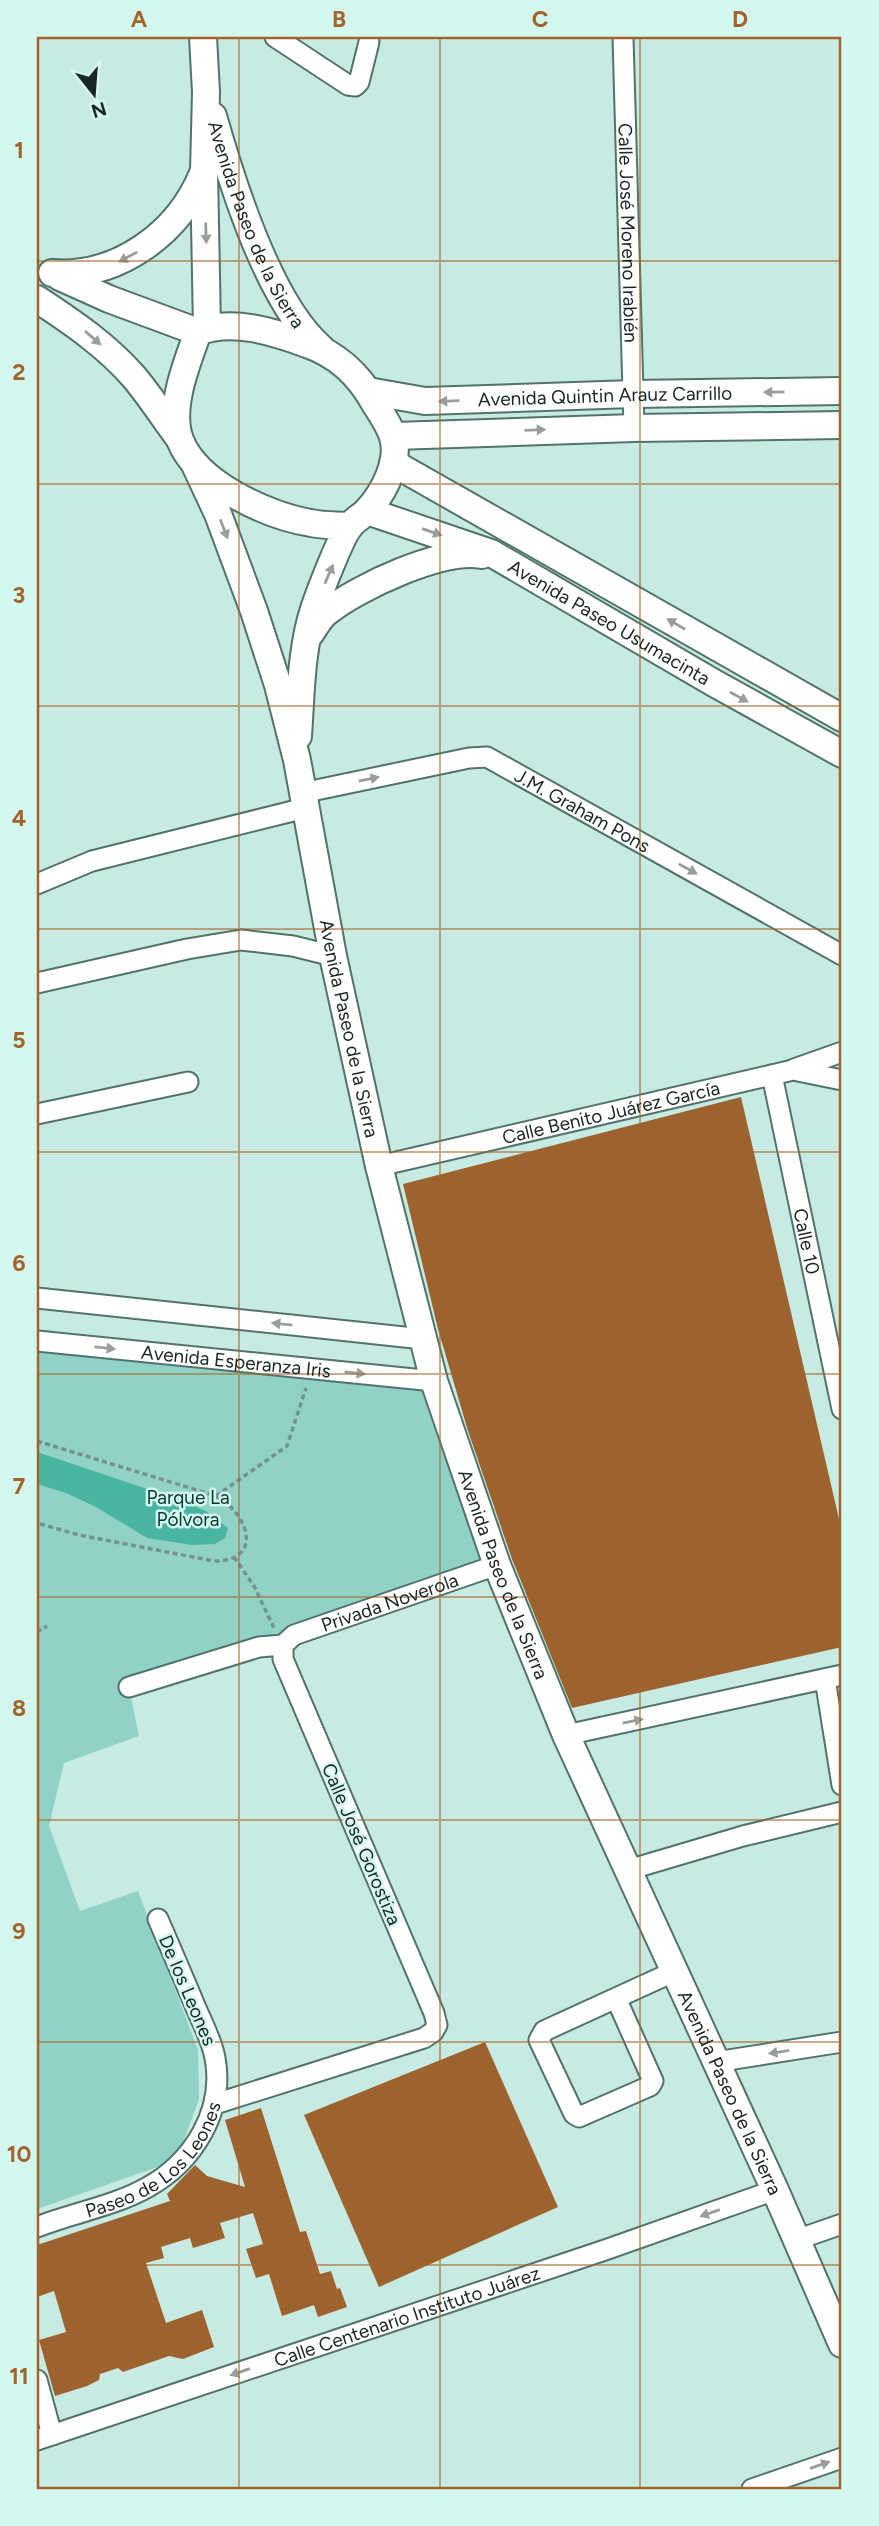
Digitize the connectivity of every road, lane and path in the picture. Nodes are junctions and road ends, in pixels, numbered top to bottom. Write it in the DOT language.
graph roads {
  1 [pos="203,37"];
  2 [pos="275,37"];
  3 [pos="623,37"];
  4 [pos="369,43"];
  5 [pos="206,92"];
  6 [pos="204,171"];
  7 [pos="44,269"];
  8 [pos="37,299"];
  9 [pos="202,330"];
  10 [pos="323,349"];
  11 [pos="368,391"];
  12 [pos="842,391"];
  13 [pos="633,394"];
  14 [pos="842,425"];
  15 [pos="634,428"];
  16 [pos="394,436"];
  17 [pos="180,439"];
  18 [pos="393,463"];
  19 [pos="196,467"];
  20 [pos="358,519"];
  21 [pos="499,558"];
  22 [pos="307,642"];
  23 [pos="842,718"];
  24 [pos="842,754"];
  25 [pos="297,760"];
  26 [pos="304,801"];
  27 [pos="37,884"];
  28 [pos="842,955"];
  29 [pos="333,956"];
  30 [pos="37,984"];
  31 [pos="842,1052"];
  32 [pos="793,1070"];
  33 [pos="772,1074"];
  34 [pos="842,1080"];
  35 [pos="188,1082"];
  36 [pos="37,1114"];
  37 [pos="379,1166"];
  38 [pos="37,1298"];
  39 [pos="423,1339"];
  40 [pos="37,1341"];
  41 [pos="312,1369"];
  42 [pos="433,1381"];
  43 [pos="842,1409"];
  44 [pos="37,1441"];
  45 [pos="216,1496"];
  46 [pos="37,1523"];
  47 [pos="234,1557"];
  48 [pos="497,1565"];
  49 [pos="47,1626"];
  50 [pos="37,1632"];
  51 [pos="283,1645"];
  52 [pos="833,1677"];
  53 [pos="129,1687"];
  54 [pos="566,1735"];
  55 [pos="842,1785"];
  56 [pos="842,1812"];
  57 [pos="628,1870"];
  58 [pos="158,1919"];
  59 [pos="673,1972"];
  60 [pos="615,1998"];
  61 [pos="424,2038"];
  62 [pos="842,2042"];
  63 [pos="715,2062"];
  64 [pos="215,2104"];
  65 [pos="775,2190"];
  66 [pos="842,2224"];
  67 [pos="37,2227"];
  68 [pos="796,2240"];
  69 [pos="842,2344"];
  70 [pos="37,2380"];
  71 [pos="44,2437"];
  72 [pos="842,2458"];
  73 [pos="752,2489"];
  1 -- 5 [label="main road, Avenida Paseo de la Sierra"];
  2 -- 4 [label="street"];
  3 -- 13 [label="street, Calle José Moreno Irabién"];
  5 -- 6 [label="main road, Avenida Paseo de la Sierra"];
  5 -- 10 [label="main road, Avenida Paseo de la Sierra"];
  6 -- 7 [label="main road, one-way"];
  6 -- 9 [label="main road, Avenida Paseo de la Sierra, one-way"];
  7 -- 9 [label="main road"];
  8 -- 17 [label="main road, one-way"];
  9 -- 10 [label="main road"];
  9 -- 17 [label="main road"];
  10 -- 11 [label="main road"];
  13 -- 11 [label="main road, Avenida Quintin Arauz Carrillo, one-way"];
  11 -- 16 [label="main road"];
  12 -- 13 [label="main road, Avenida Quintin Arauz Carrillo, one-way"];
  13 -- 15 [label="street, Calle José Moreno Irabién"];
  14 -- 15 [label="main road, Avenida Quintin Arauz Carrillo"];
  16 -- 15 [label="main road, Avenida Quintin Arauz Carrillo, one-way"];
  16 -- 18 [label="main road"];
  17 -- 19 [label="main road"];
  18 -- 20 [label="main road"];
  23 -- 18 [label="main road, Avenida Paseo Usumacinta, one-way"];
  19 -- 20 [label="main road"];
  19 -- 25 [label="main road, Avenida Paseo de la Sierra, one-way"];
  20 -- 21 [label="main road, Avenida Paseo Usumacinta, one-way"];
  22 -- 20 [label="main road, Avenida Paseo de la Sierra, one-way"];
  21 -- 22 [label="main road"];
  21 -- 24 [label="main road, Avenida Paseo Usumacinta, one-way"];
  22 -- 25 [label="main road, Avenida Paseo de la Sierra"];
  25 -- 26 [label="main road, Avenida Paseo de la Sierra"];
  26 -- 27 [label="street, J.M. Graham Pons"];
  26 -- 28 [label="street, J.M. Graham Pons, one-way"];
  26 -- 29 [label="main road, Avenida Paseo de la Sierra"];
  29 -- 30 [label="street"];
  29 -- 37 [label="main road, Avenida Paseo de la Sierra"];
  31 -- 32 [label="street"];
  32 -- 33 [label="street, Calle Benito Juárez García"];
  32 -- 34 [label="street, Calle Benito Juárez García"];
  33 -- 37 [label="street, Calle Benito Juárez García"];
  33 -- 43 [label="street, Calle 10"];
  35 -- 36 [label="street"];
  37 -- 39 [label="main road, Avenida Paseo de la Sierra"];
  39 -- 38 [label="street, one-way"];
  39 -- 42 [label="main road, Avenida Paseo de la Sierra"];
  40 -- 41 [label="street, Avenida Esperanza Iris, one-way"];
  41 -- 42 [label="street, Avenida Esperanza Iris, one-way"];
  41 -- 45 [label="path"];
  42 -- 48 [label="main road, Avenida Paseo de la Sierra"];
  44 -- 45 [label="path"];
  45 -- 47 [label="path"];
  46 -- 47 [label="path"];
  47 -- 51 [label="path"];
  48 -- 51 [label="street, Privada Noverola"];
  48 -- 54 [label="main road, Avenida Paseo de la Sierra"];
  49 -- 50 [label="path"];
  51 -- 53 [label="street"];
  51 -- 61 [label="street, Calle José Gorostiza"];
  54 -- 52 [label="street, one-way"];
  52 -- 55 [label="street"];
  54 -- 57 [label="main road, Avenida Paseo de la Sierra"];
  56 -- 57 [label="street"];
  57 -- 59 [label="main road, Avenida Paseo de la Sierra"];
  58 -- 64 [label="street, De los Leones"];
  59 -- 60 [label="street"];
  59 -- 63 [label="main road, Avenida Paseo de la Sierra"];
  60 -- 60 [label="street"];
  61 -- 64 [label="street, Paseo de Los Leones"];
  62 -- 63 [label="street, one-way"];
  63 -- 65 [label="main road, Avenida Paseo de la Sierra"];
  64 -- 67 [label="street, Paseo de Los Leones"];
  65 -- 68 [label="main road, Avenida Paseo de la Sierra"];
  65 -- 71 [label="street, Calle Centenario Instituto Juárez, one-way"];
  66 -- 68 [label="street"];
  68 -- 69 [label="main road, Avenida Paseo de la Sierra"];
  70 -- 71 [label="street"];
  73 -- 72 [label="street, one-way"];
}
